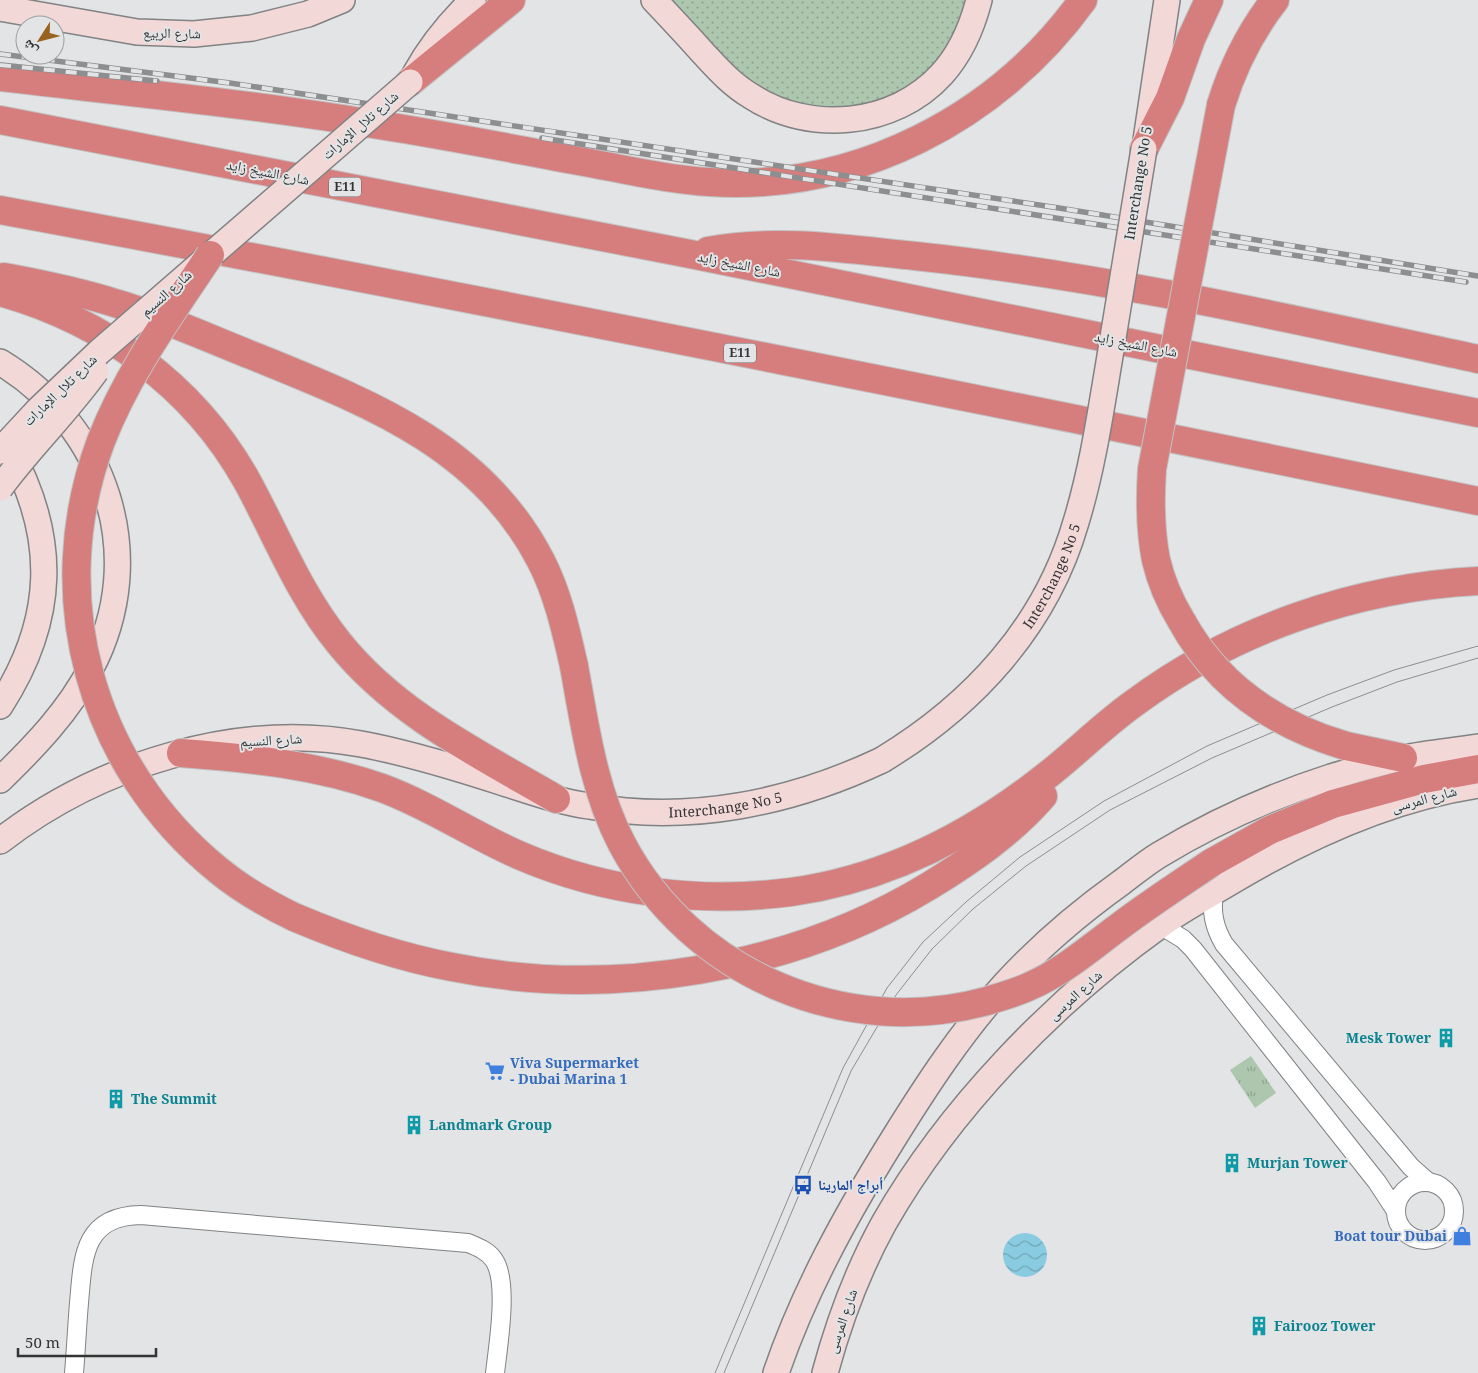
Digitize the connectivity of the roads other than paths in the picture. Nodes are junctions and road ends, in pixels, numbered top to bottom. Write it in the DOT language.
graph roads {
  1 [pos="342,0"];
  2 [pos="473,0"];
  3 [pos="511,0"];
  4 [pos="654,0"];
  5 [pos="979,0"];
  6 [pos="1083,0"];
  7 [pos="1167,0"];
  8 [pos="1210,0"];
  9 [pos="1275,0"];
  10 [pos="0,8"];
  11 [pos="0,77"];
  12 [pos="410,82"];
  13 [pos="0,120"];
  14 [pos="1144,149"];
  15 [pos="0,210"];
  16 [pos="690,254"];
  17 [pos="210,255"];
  18 [pos="0,276"];
  19 [pos="0,292"];
  20 [pos="123,332"];
  21 [pos="1478,359"];
  22 [pos="0,362"];
  23 [pos="1478,413"];
  24 [pos="0,434"];
  25 [pos="0,451"];
  26 [pos="0,488"];
  27 [pos="1478,501"];
  28 [pos="1478,581"];
  29 [pos="0,706"];
  30 [pos="1078,748"];
  31 [pos="1478,748"];
  32 [pos="181,753"];
  33 [pos="1403,758"];
  34 [pos="1478,769"];
  35 [pos="0,780"];
  36 [pos="1478,785"];
  37 [pos="556,799"];
  38 [pos="0,841"];
  39 [pos="1214,892"];
  40 [pos="1160,925"];
  41 [pos="1428,1182"];
  42 [pos="1396,1211"];
  43 [pos="74,1373"];
  44 [pos="495,1373"];
  45 [pos="776,1373"];
  46 [pos="825,1373"];
  1 -- 10 [label="main road, شارع الربيع"];
  2 -- 12 [label="main road, شارع تلال الإمارات"];
  3 -- 12 [label="highway"];
  4 -- 5 [label="main road"];
  6 -- 11 [label="highway"];
  7 -- 14 [label="main road, Interchange No 5"];
  8 -- 14 [label="highway"];
  9 -- 33 [label="highway, bridge"];
  12 -- 17 [label="main road, شارع تلال الإمارات, bridge"];
  13 -- 16 [label="highway, شارع الشيخ زايد / E11"];
  14 -- 37 [label="main road, Interchange No 5, bridge"];
  15 -- 27 [label="highway, E11"];
  16 -- 21 [label="highway"];
  16 -- 23 [label="highway, شارع الشيخ زايد / E11"];
  17 -- 20 [label="main road, شارع النسيم, bridge"];
  17 -- 30 [label="highway, bridge"];
  18 -- 34 [label="highway, bridge"];
  19 -- 37 [label="highway"];
  20 -- 25 [label="main road, شارع تلال الإمارات, bridge"];
  20 -- 26 [label="main road, bridge"];
  22 -- 35 [label="main road"];
  24 -- 29 [label="main road"];
  28 -- 30 [label="highway"];
  30 -- 32 [label="highway"];
  31 -- 33 [label="main road"];
  32 -- 37 [label="main road, شارع النسيم"];
  32 -- 38 [label="main road, شارع النسيم"];
  33 -- 45 [label="main road"];
  36 -- 39 [label="main road, شارع المرسى"];
  39 -- 40 [label="main road, شارع المرسى"];
  39 -- 41 [label="street"];
  40 -- 42 [label="street"];
  40 -- 46 [label="main road, شارع المرسى"];
  41 -- 42 [label="street"];
  41 -- 42 [label="street"];
  43 -- 44 [label="street"];
}
